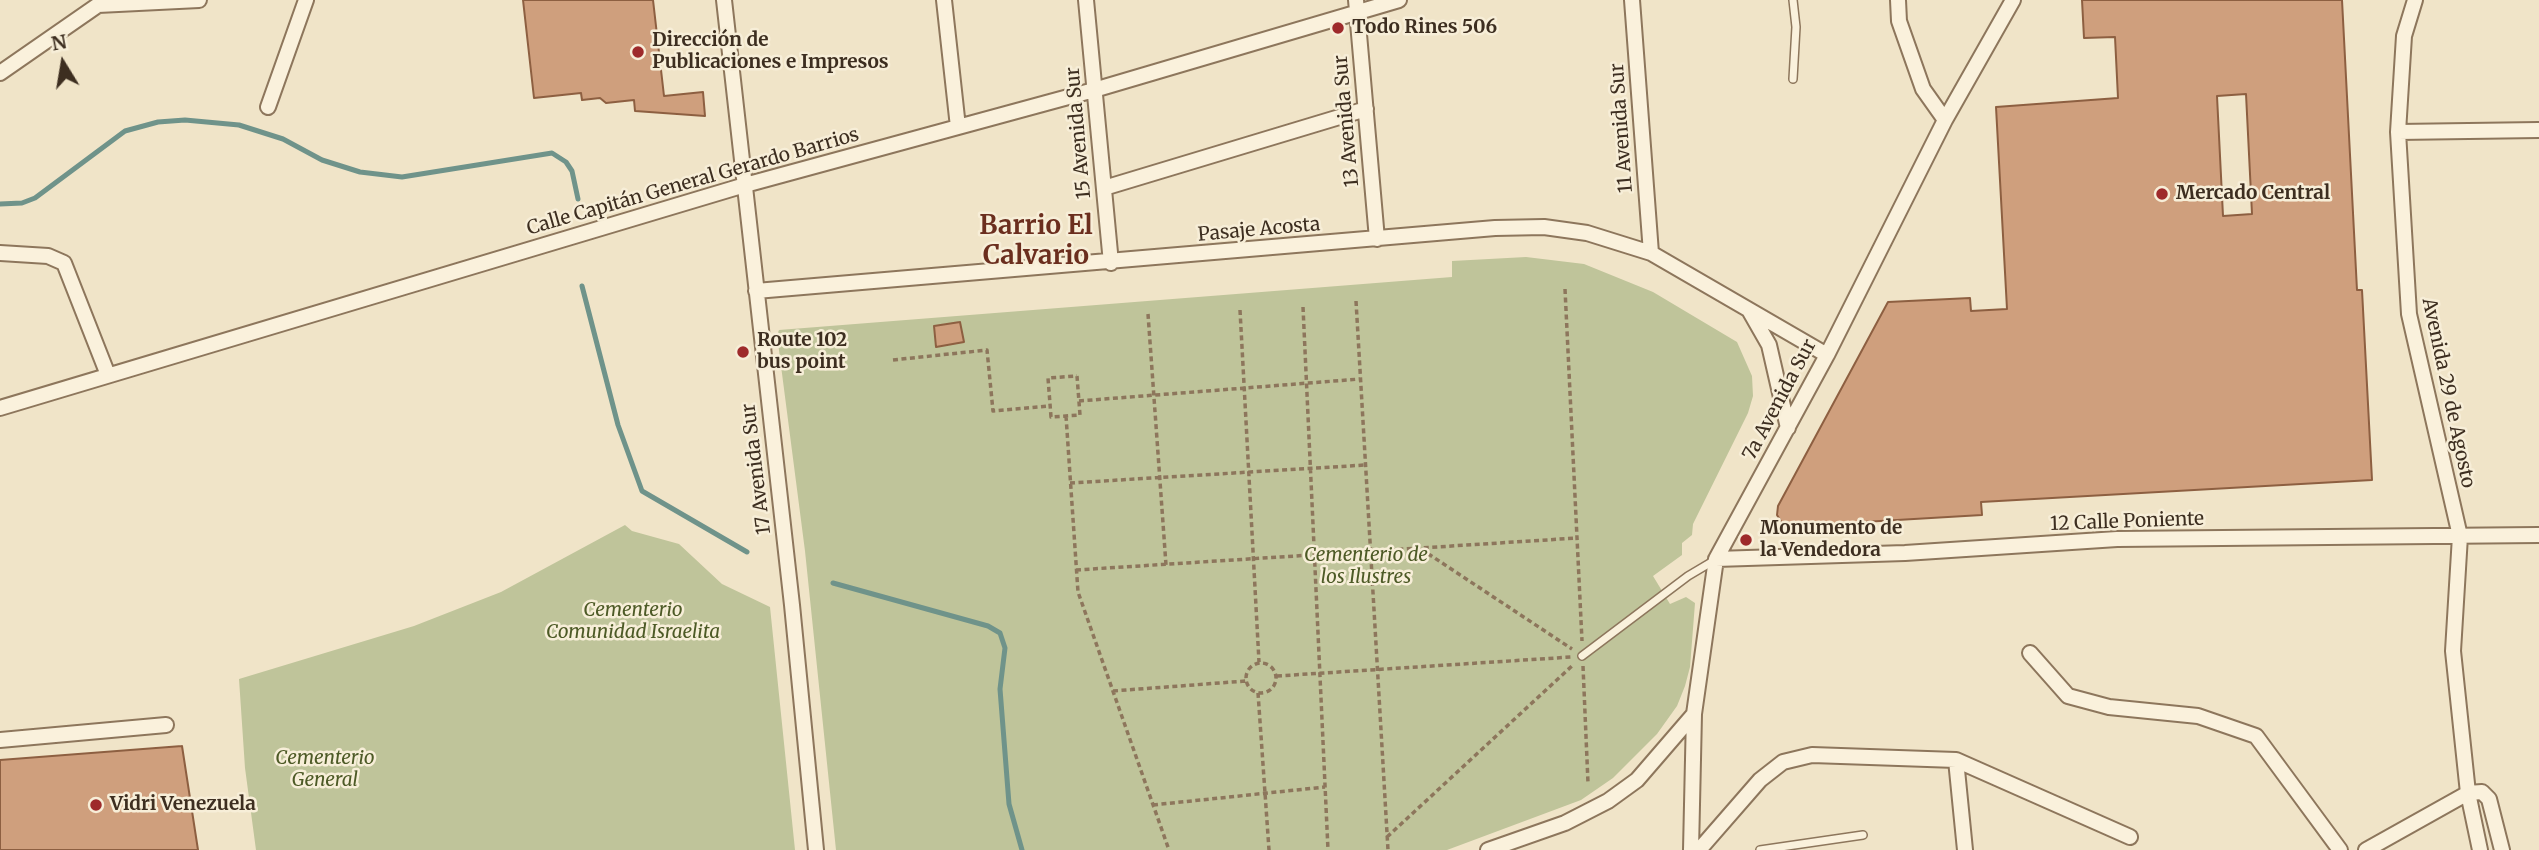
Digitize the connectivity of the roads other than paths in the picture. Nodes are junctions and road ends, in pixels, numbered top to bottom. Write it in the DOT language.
graph roads {
  1 [pos="199,0"];
  2 [pos="306,0"];
  3 [pos="723,0"];
  4 [pos="944,0"];
  5 [pos="1086,0"];
  6 [pos="1399,0"];
  7 [pos="1632,0"];
  8 [pos="1793,0"];
  9 [pos="1898,0"];
  10 [pos="2013,0"];
  11 [pos="2415,0"];
  12 [pos="1357,6"];
  13 [pos="0,73"];
  14 [pos="1793,79"];
  15 [pos="1094,90"];
  16 [pos="268,107"];
  17 [pos="1366,109"];
  18 [pos="1945,120"];
  19 [pos="958,127"];
  20 [pos="2539,130"];
  21 [pos="2398,132"];
  22 [pos="745,185"];
  23 [pos="1104,188"];
  24 [pos="1377,239"];
  25 [pos="0,253"];
  26 [pos="1651,253"];
  27 [pos="1111,263"];
  28 [pos="756,291"];
  29 [pos="1748,309"];
  30 [pos="1827,355"];
  31 [pos="108,376"];
  32 [pos="0,408"];
  33 [pos="1788,428"];
  34 [pos="2539,535"];
  35 [pos="2460,536"];
  36 [pos="1716,559"];
  37 [pos="2030,653"];
  38 [pos="1582,656"];
  39 [pos="1695,714"];
  40 [pos="166,725"];
  41 [pos="0,740"];
  42 [pos="1956,760"];
  43 [pos="2468,793"];
  44 [pos="1863,835"];
  45 [pos="2130,836"];
  46 [pos="816,850"];
  47 [pos="1488,850"];
  48 [pos="1691,850"];
  49 [pos="1699,850"];
  50 [pos="1760,850"];
  51 [pos="1965,850"];
  52 [pos="2340,850"];
  53 [pos="2366,850"];
  54 [pos="2480,850"];
  55 [pos="2502,850"];
  1 -- 13 [label="street"];
  2 -- 16 [label="street"];
  3 -- 22 [label="street, 17 Avenida Sur"];
  4 -- 19 [label="street"];
  5 -- 15 [label="street, 15 Avenida Sur"];
  6 -- 12 [label="street, Calle Capitán General Gerardo Barrios"];
  7 -- 26 [label="street, 11 Avenida Sur"];
  8 -- 14 [label="lane"];
  9 -- 18 [label="street"];
  10 -- 18 [label="street, 7a Avenida Sur"];
  11 -- 21 [label="street, Avenida 29 de Agosto"];
  12 -- 15 [label="street, Calle Capitán General Gerardo Barrios"];
  12 -- 17 [label="street, 13 Avenida Sur"];
  15 -- 19 [label="street, Calle Capitán General Gerardo Barrios"];
  15 -- 23 [label="street, 15 Avenida Sur"];
  17 -- 23 [label="street"];
  17 -- 24 [label="street, 13 Avenida Sur"];
  18 -- 30 [label="street, 7a Avenida Sur"];
  19 -- 22 [label="street, Calle Capitán General Gerardo Barrios"];
  20 -- 21 [label="street"];
  21 -- 35 [label="street, Avenida 29 de Agosto"];
  22 -- 28 [label="street, 17 Avenida Sur"];
  22 -- 31 [label="street, Calle Capitán General Gerardo Barrios"];
  23 -- 27 [label="street, 15 Avenida Sur"];
  24 -- 26 [label="street, Pasaje Acosta"];
  24 -- 27 [label="street, Pasaje Acosta"];
  25 -- 31 [label="street"];
  26 -- 29 [label="street, Pasaje Acosta"];
  27 -- 28 [label="street, Pasaje Acosta"];
  28 -- 46 [label="street, 17 Avenida Sur"];
  29 -- 30 [label="street, Pasaje Acosta"];
  29 -- 33 [label="street, Pasaje Acosta"];
  30 -- 33 [label="street, 7a Avenida Sur"];
  31 -- 32 [label="street, Calle Capitán General Gerardo Barrios"];
  33 -- 36 [label="street, 7a Avenida Sur"];
  34 -- 35 [label="street, 12 Calle Poniente"];
  35 -- 36 [label="street, 12 Calle Poniente"];
  35 -- 43 [label="street, Avenida 29 de Agosto"];
  36 -- 38 [label="lane"];
  36 -- 39 [label="street, 7a Avenida Sur"];
  37 -- 52 [label="street"];
  39 -- 47 [label="street"];
  39 -- 48 [label="street, 7a Avenida Sur"];
  40 -- 41 [label="street"];
  42 -- 45 [label="street"];
  42 -- 49 [label="street"];
  42 -- 51 [label="street"];
  43 -- 53 [label="street"];
  43 -- 54 [label="street, Avenida 29 de Agosto"];
  43 -- 55 [label="street"];
  44 -- 50 [label="lane"];
}
